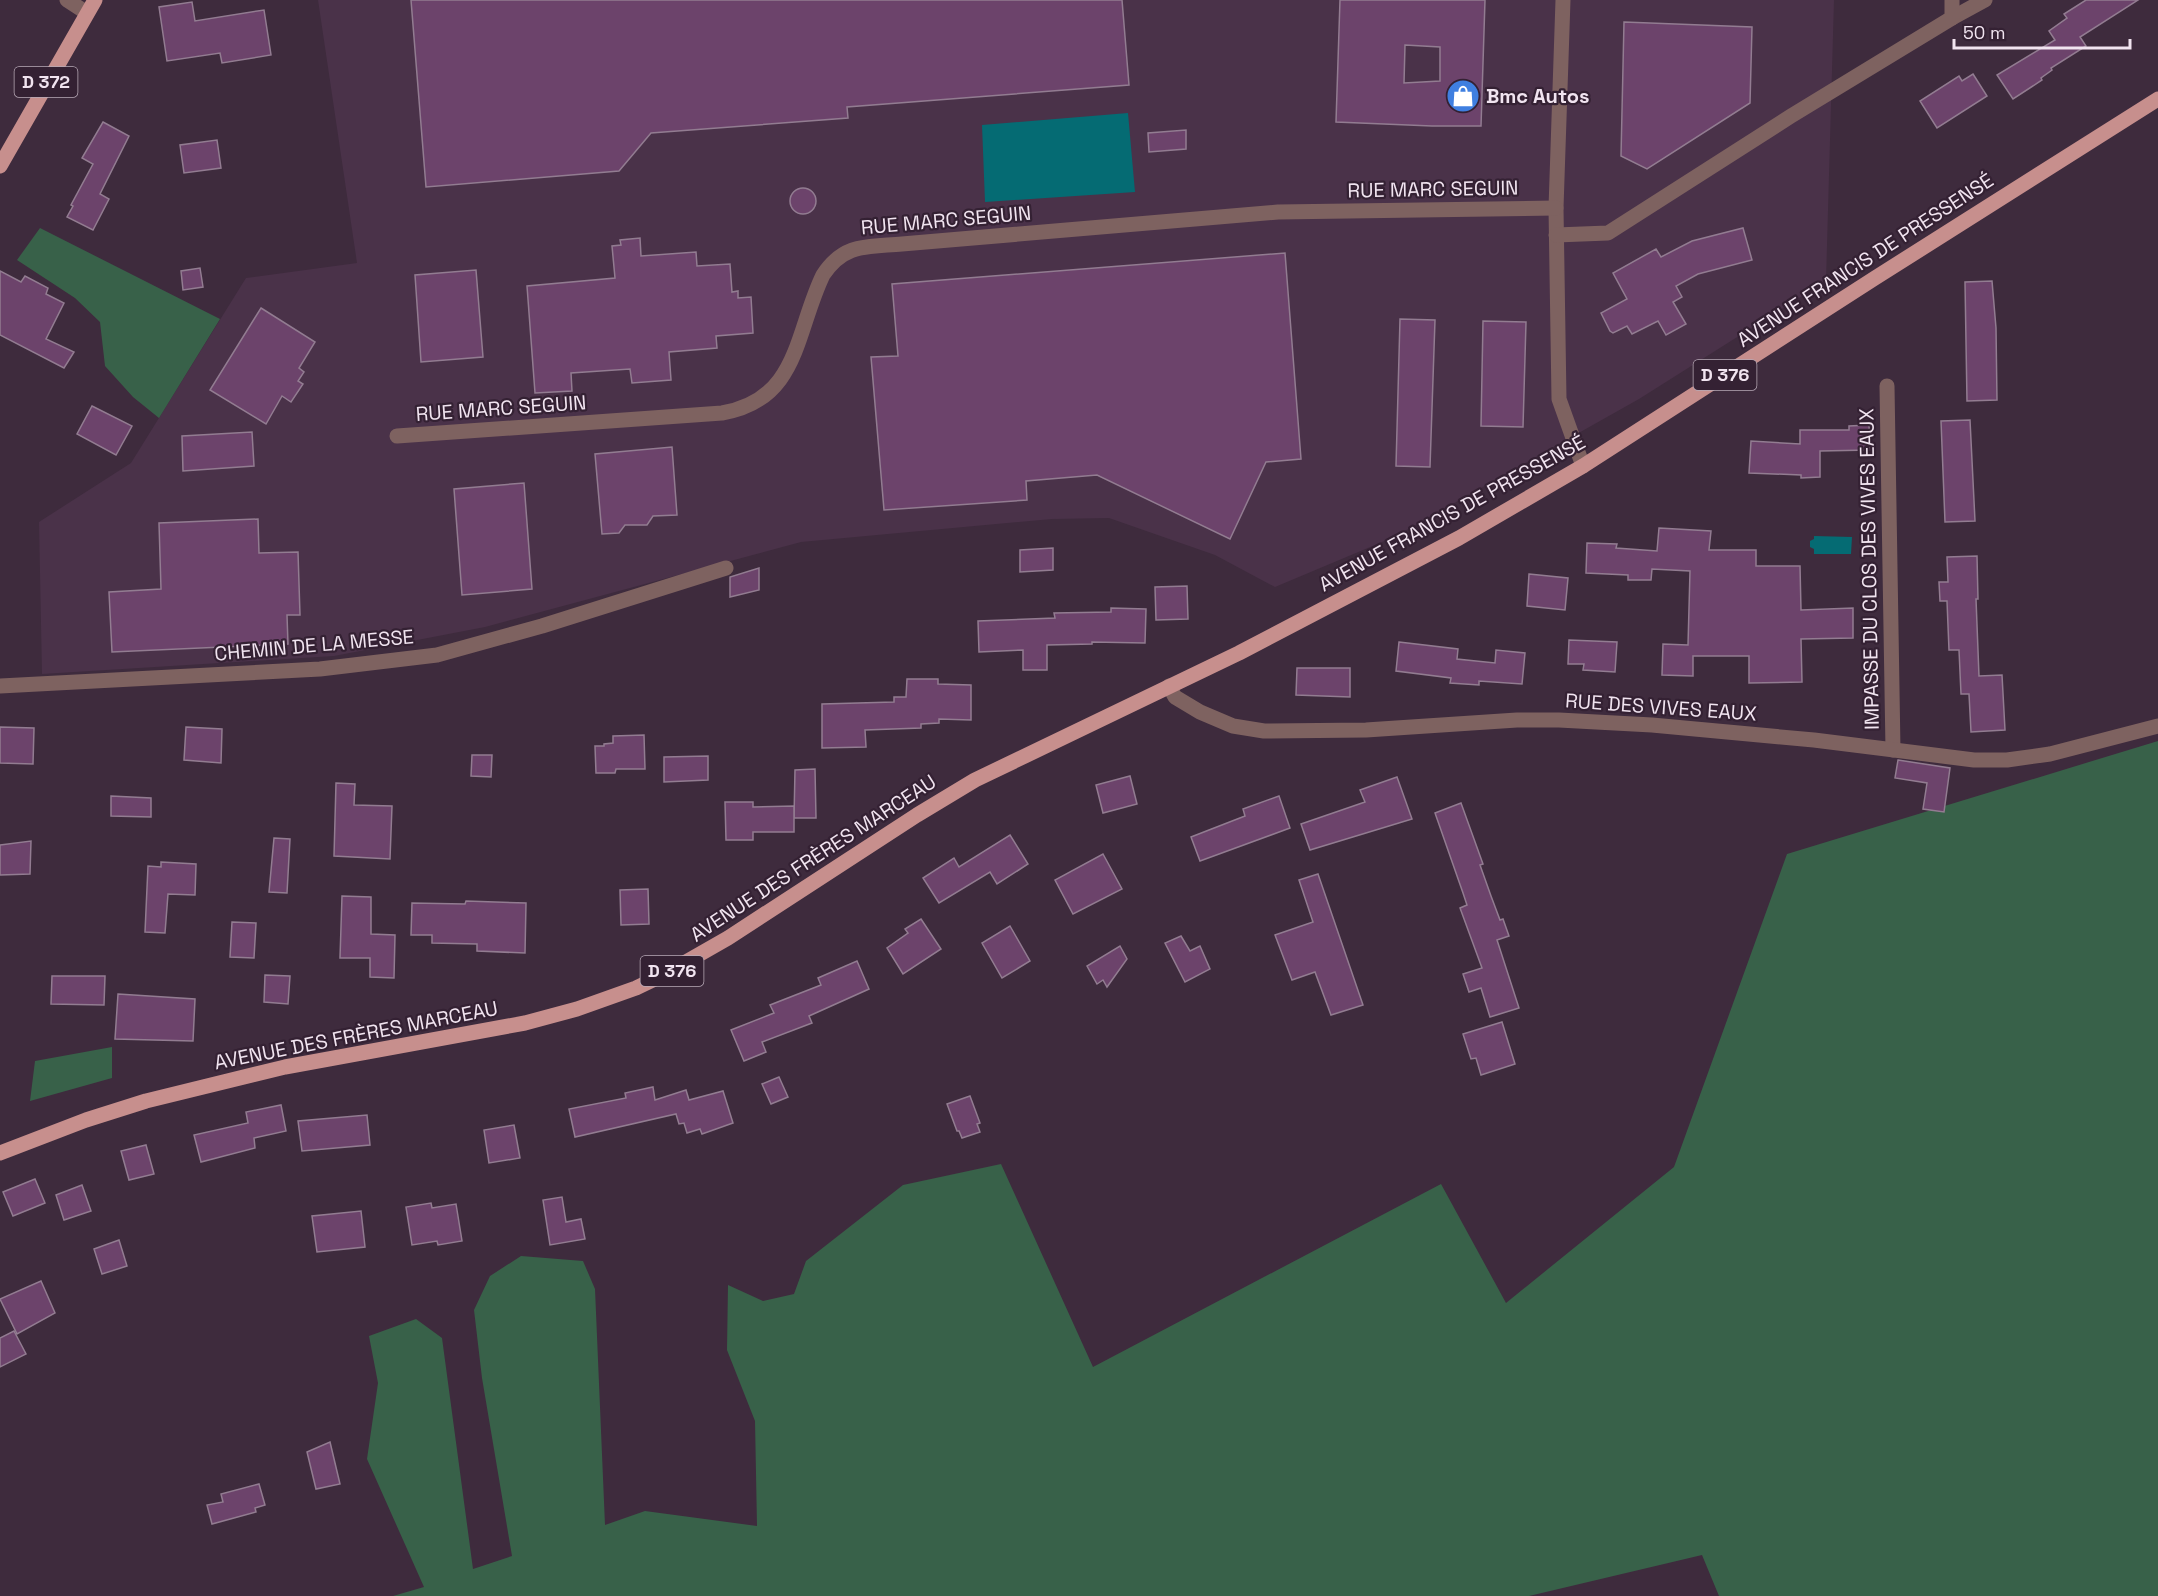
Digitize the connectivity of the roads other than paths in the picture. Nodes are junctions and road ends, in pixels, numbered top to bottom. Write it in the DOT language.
graph roads {
  1 [pos="67,0"];
  2 [pos="1563,0"];
  3 [pos="1952,0"];
  4 [pos="1984,0"];
  5 [pos="91,7"];
  6 [pos="1952,18"];
  7 [pos="2158,99"];
  8 [pos="0,166"];
  9 [pos="1556,208"];
  10 [pos="1556,235"];
  11 [pos="1887,386"];
  12 [pos="397,436"];
  13 [pos="1583,466"];
  14 [pos="726,568"];
  15 [pos="1280,631"];
  16 [pos="0,686"];
  17 [pos="1169,686"];
  18 [pos="2158,726"];
  19 [pos="1893,750"];
  20 [pos="0,1153"];
  1 -- 5 [label="street"];
  2 -- 9 [label="street"];
  3 -- 6 [label="street"];
  4 -- 6 [label="street"];
  5 -- 8 [label="main road, D 372"];
  6 -- 10 [label="street"];
  7 -- 13 [label="main road, AVENUE FRANCIS DE PRESSENSÉ / D 376"];
  9 -- 10 [label="street"];
  9 -- 12 [label="street, RUE MARC SEGUIN"];
  10 -- 13 [label="street"];
  11 -- 19 [label="street, IMPASSE DU CLOS DES VIVES EAUX"];
  13 -- 15 [label="main road, AVENUE FRANCIS DE PRESSENSÉ / D 376"];
  14 -- 16 [label="street, CHEMIN DE LA MESSE"];
  15 -- 17 [label="main road, AVENUE DES FRÈRES MARCEAU / D 376"];
  17 -- 19 [label="street, RUE DES VIVES EAUX"];
  17 -- 20 [label="main road, AVENUE DES FRÈRES MARCEAU / D 376"];
  18 -- 19 [label="street, RUE DES VIVES EAUX"];
}
